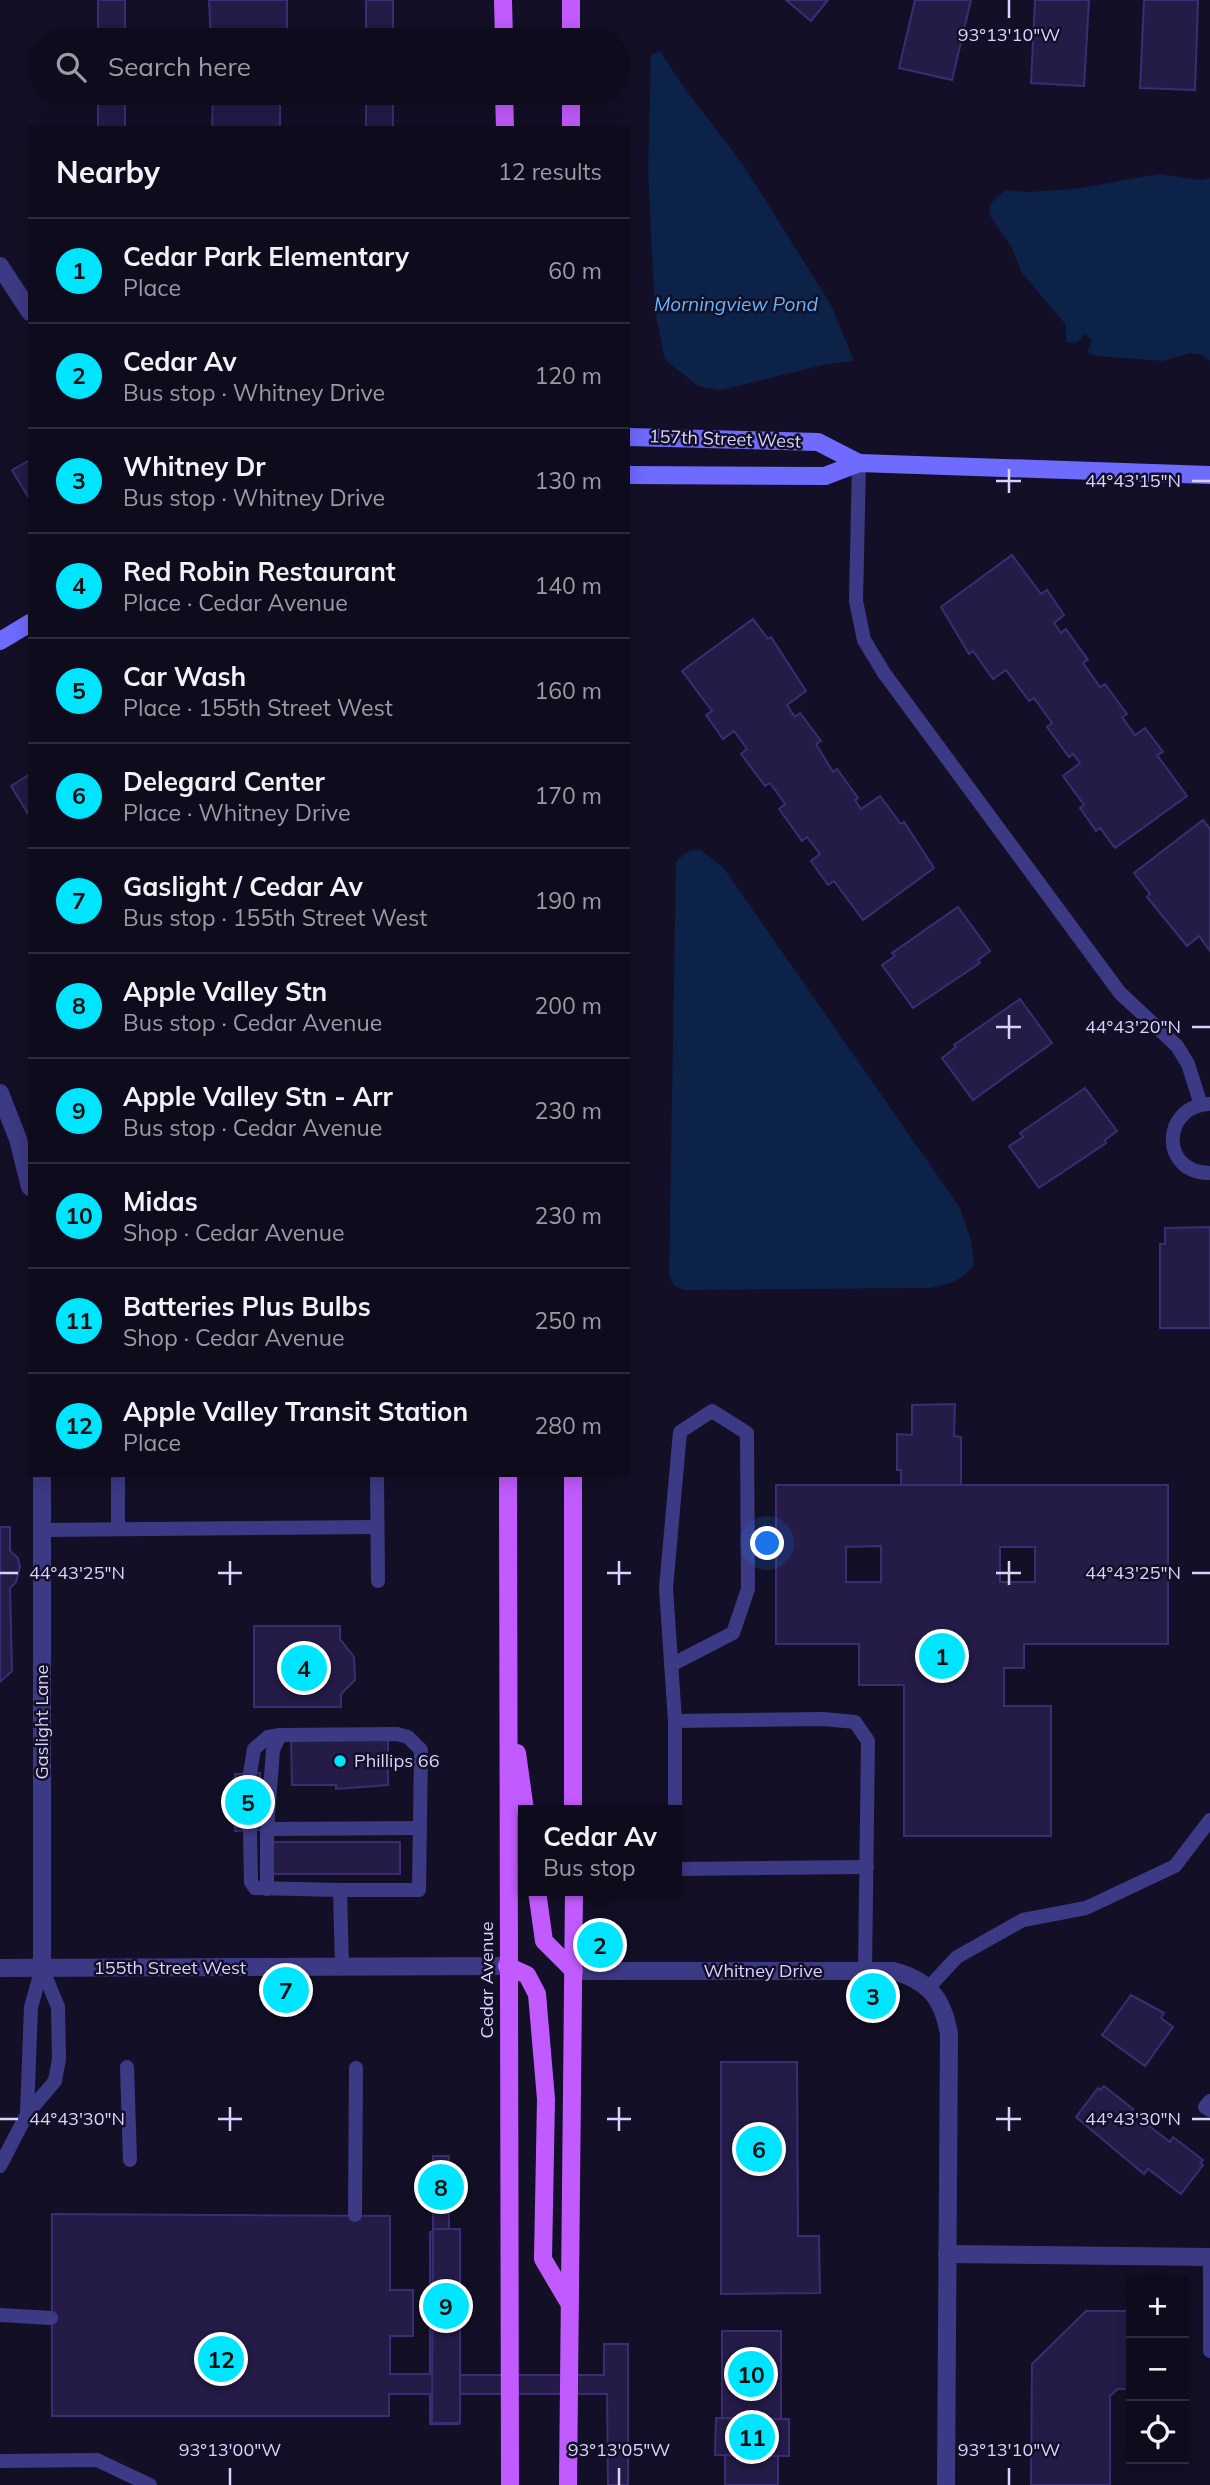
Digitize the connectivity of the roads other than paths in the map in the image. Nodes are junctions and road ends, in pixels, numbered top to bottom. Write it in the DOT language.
graph roads {
  1 [pos="503,0"];
  2 [pos="571,0"];
  3 [pos="504,28"];
  4 [pos="571,28"];
  5 [pos="504,105"];
  6 [pos="571,105"];
  7 [pos="505,126"];
  8 [pos="571,126"];
  9 [pos="0,266"];
  10 [pos="28,309"];
  11 [pos="630,437"];
  12 [pos="859,463"];
  13 [pos="630,475"];
  14 [pos="1210,475"];
  15 [pos="28,624"];
  16 [pos="0,641"];
  17 [pos="0,1093"];
  18 [pos="1205,1105"];
  19 [pos="1210,1173"];
  20 [pos="28,1177"];
  21 [pos="43,1477"];
  22 [pos="118,1477"];
  23 [pos="377,1477"];
  24 [pos="508,1477"];
  25 [pos="573,1477"];
  26 [pos="376,1527"];
  27 [pos="118,1529"];
  28 [pos="43,1530"];
  29 [pos="378,1581"];
  30 [pos="671,1665"];
  31 [pos="508,1690"];
  32 [pos="675,1721"];
  33 [pos="280,1735"];
  34 [pos="250,1773"];
  35 [pos="524,1805"];
  36 [pos="573,1805"];
  37 [pos="675,1805"];
  38 [pos="1210,1819"];
  39 [pos="420,1828"];
  40 [pos="267,1829"];
  41 [pos="250,1830"];
  42 [pos="867,1867"];
  43 [pos="682,1869"];
  44 [pos="267,1889"];
  45 [pos="340,1890"];
  46 [pos="538,1896"];
  47 [pos="573,1896"];
  48 [pos="508,1966"];
  49 [pos="342,1967"];
  50 [pos="0,1968"];
  51 [pos="42,1968"];
  52 [pos="574,1970"];
  53 [pos="864,1970"];
  54 [pos="929,1987"];
  55 [pos="127,2067"];
  56 [pos="356,2068"];
  57 [pos="1210,2101"];
  58 [pos="1210,2110"];
  59 [pos="27,2114"];
  60 [pos="130,2160"];
  61 [pos="0,2166"];
  62 [pos="355,2216"];
  63 [pos="947,2254"];
  64 [pos="1209,2256"];
  65 [pos="1210,2300"];
  66 [pos="569,2303"];
  67 [pos="0,2315"];
  68 [pos="51,2318"];
  69 [pos="1210,2351"];
  70 [pos="0,2460"];
  71 [pos="150,2485"];
  72 [pos="510,2485"];
  73 [pos="568,2485"];
  74 [pos="946,2485"];
  1 -- 3 [label="main road"];
  2 -- 4 [label="main road"];
  5 -- 7 [label="main road"];
  6 -- 8 [label="main road"];
  9 -- 10 [label="street"];
  11 -- 12 [label="street, 157th Street West"];
  12 -- 13 [label="street, 157th Street West"];
  12 -- 14 [label="street, 157th Street West"];
  12 -- 18 [label="lane"];
  15 -- 16 [label="street"];
  17 -- 20 [label="street"];
  18 -- 19 [label="lane"];
  21 -- 28 [label="street, Gaslight Lane"];
  22 -- 27 [label="lane"];
  23 -- 26 [label="lane"];
  24 -- 31 [label="main road, Cedar Avenue"];
  25 -- 36 [label="main road"];
  26 -- 27 [label="lane"];
  26 -- 29 [label="lane"];
  27 -- 28 [label="lane"];
  28 -- 51 [label="street, Gaslight Lane"];
  30 -- 30 [label="lane"];
  30 -- 32 [label="lane"];
  31 -- 35 [label="main road"];
  31 -- 48 [label="main road, Cedar Avenue"];
  32 -- 37 [label="lane"];
  32 -- 42 [label="lane"];
  33 -- 34 [label="lane"];
  33 -- 39 [label="lane"];
  33 -- 40 [label="lane"];
  38 -- 54 [label="lane"];
  39 -- 40 [label="lane"];
  39 -- 45 [label="lane"];
  40 -- 44 [label="lane"];
  41 -- 44 [label="lane"];
  42 -- 43 [label="lane"];
  42 -- 53 [label="lane"];
  44 -- 45 [label="lane"];
  45 -- 49 [label="lane"];
  46 -- 52 [label="main road"];
  47 -- 52 [label="main road"];
  48 -- 49 [label="street, 155th Street West"];
  48 -- 66 [label="main road"];
  48 -- 72 [label="main road, Cedar Avenue"];
  49 -- 51 [label="street, 155th Street West"];
  50 -- 51 [label="street, 155th Street West"];
  51 -- 59 [label="lane"];
  51 -- 59 [label="lane"];
  52 -- 53 [label="street, Whitney Drive"];
  52 -- 66 [label="main road"];
  53 -- 54 [label="street, Whitney Drive"];
  54 -- 63 [label="street"];
  55 -- 60 [label="lane"];
  56 -- 62 [label="lane"];
  57 -- 58 [label="lane"];
  59 -- 61 [label="lane"];
  63 -- 64 [label="street"];
  63 -- 74 [label="street"];
  64 -- 65 [label="lane"];
  65 -- 69 [label="lane"];
  66 -- 73 [label="main road"];
  67 -- 68 [label="lane"];
  70 -- 71 [label="lane"];
}
